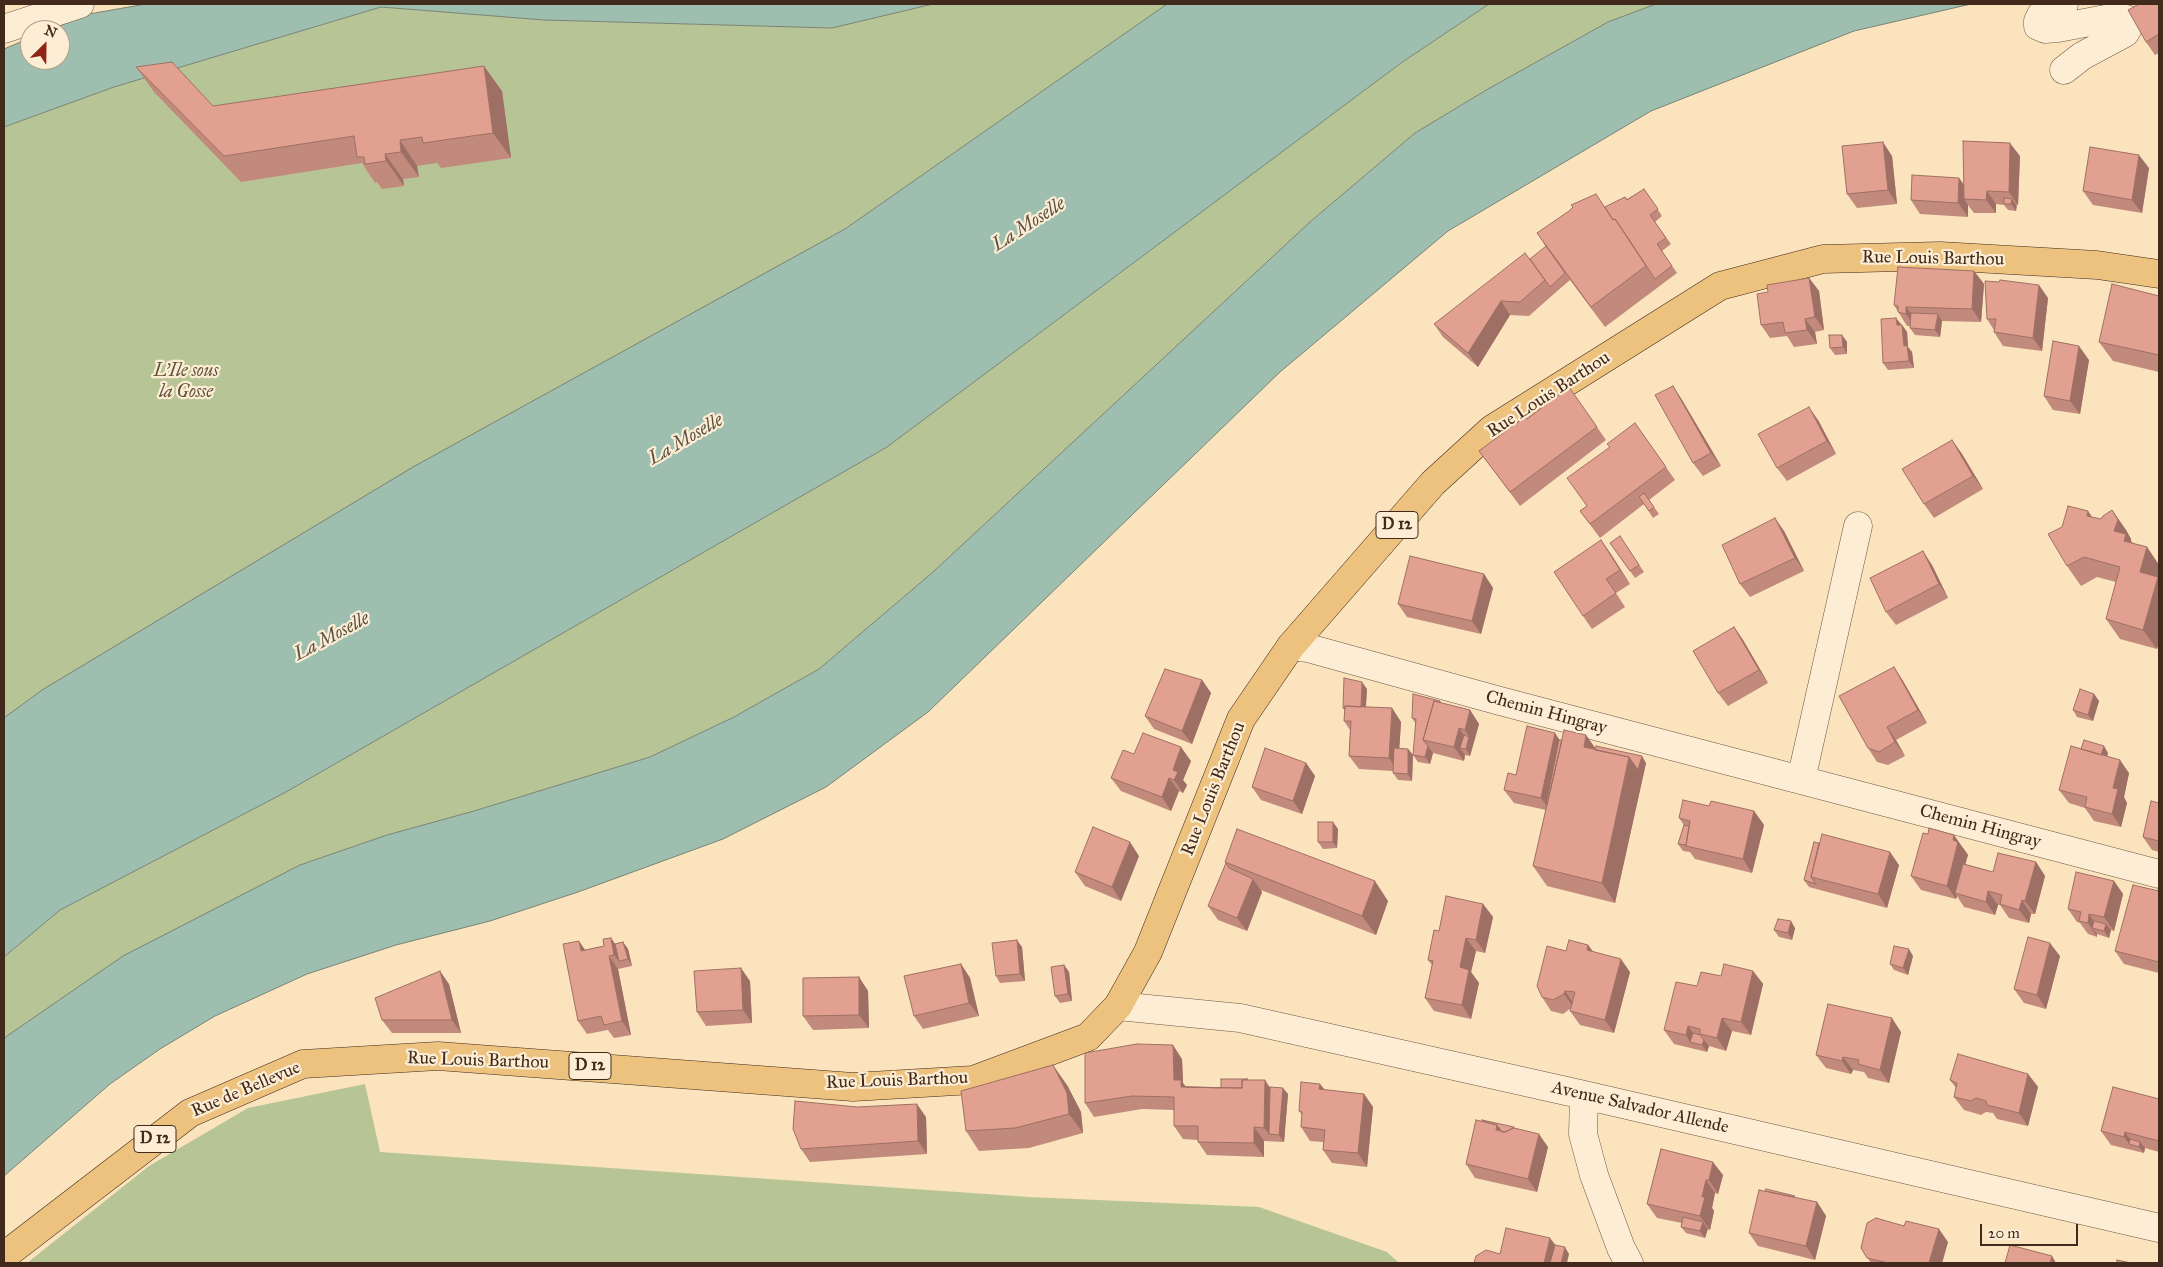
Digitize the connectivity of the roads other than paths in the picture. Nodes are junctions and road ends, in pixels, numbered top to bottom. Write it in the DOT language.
graph roads {
  1 [pos="80,4"];
  2 [pos="2064,4"];
  3 [pos="4,29"];
  4 [pos="2064,70"];
  5 [pos="2159,274"];
  6 [pos="1858,526"];
  7 [pos="1300,647"];
  8 [pos="1801,780"];
  9 [pos="2159,874"];
  10 [pos="1118,1006"];
  11 [pos="327,1062"];
  12 [pos="1584,1095"];
  13 [pos="2159,1228"];
  14 [pos="4,1256"];
  15 [pos="1630,1263"];
  1 -- 3 [label="street"];
  2 -- 4 [label="street"];
  5 -- 7 [label="main road, Rue Louis Barthou / D 12"];
  6 -- 8 [label="street"];
  7 -- 8 [label="street, Chemin Hingray"];
  7 -- 10 [label="main road, Rue Louis Barthou / D 12"];
  8 -- 9 [label="street, Chemin Hingray"];
  10 -- 11 [label="main road, Rue Louis Barthou / D 12"];
  10 -- 12 [label="street, Avenue Salvador Allende"];
  11 -- 14 [label="main road, Rue de Bellevue / D 12"];
  12 -- 13 [label="street, Avenue Salvador Allende"];
  12 -- 15 [label="street"];
}
